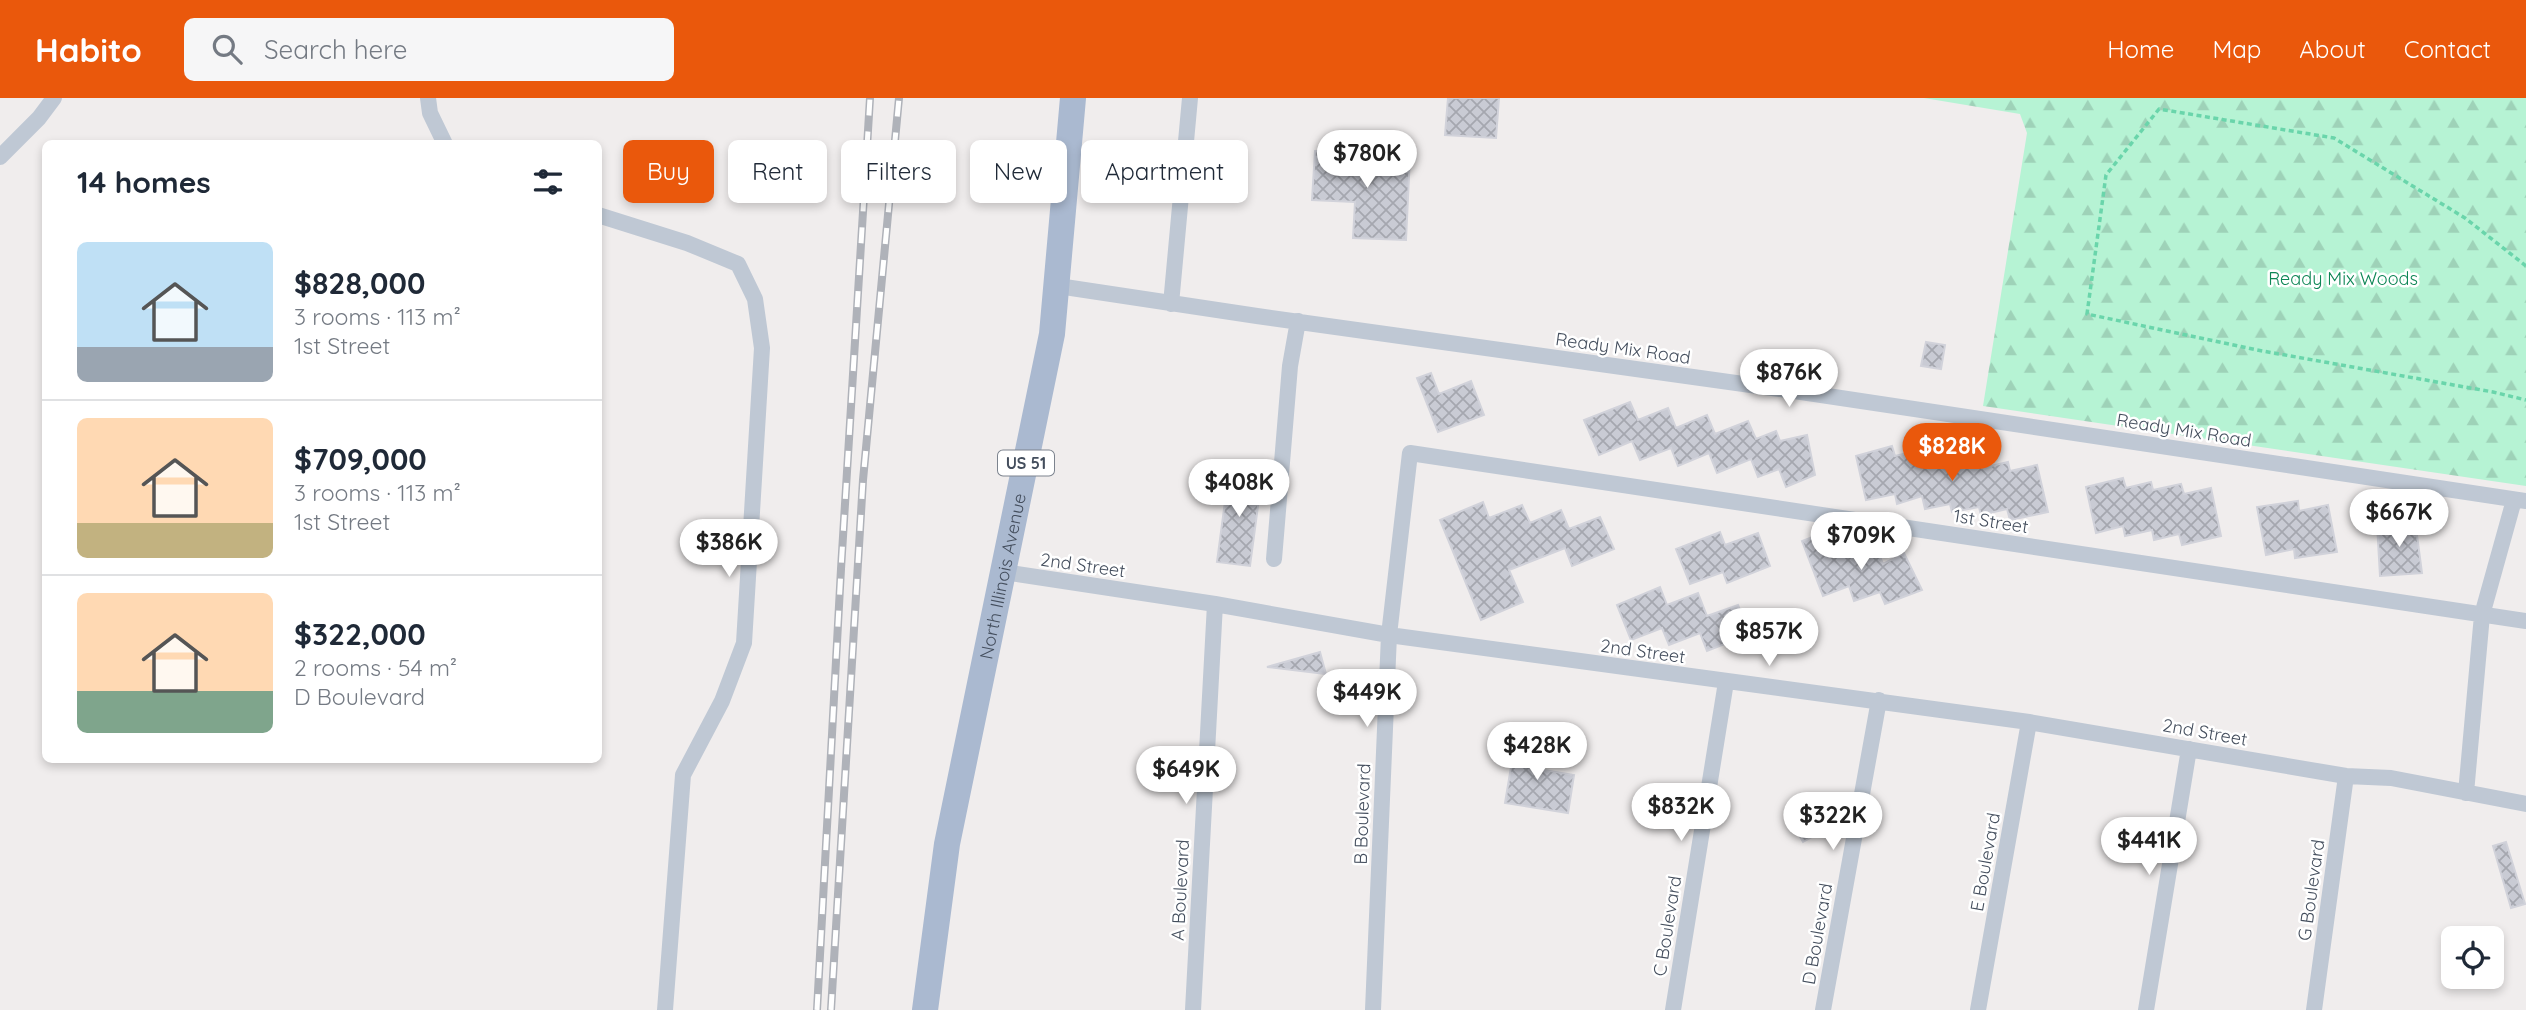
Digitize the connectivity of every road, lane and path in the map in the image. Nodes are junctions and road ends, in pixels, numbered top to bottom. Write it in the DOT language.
graph roads {
  1 [pos="54,98"];
  2 [pos="428,98"];
  3 [pos="1073,98"];
  4 [pos="1190,98"];
  5 [pos="443,140"];
  6 [pos="0,157"];
  7 [pos="602,216"];
  8 [pos="2526,266"];
  9 [pos="1058,286"];
  10 [pos="1171,304"];
  11 [pos="1298,321"];
  12 [pos="2526,400"];
  13 [pos="1410,453"];
  14 [pos="2520,500"];
  15 [pos="1274,559"];
  16 [pos="1004,572"];
  17 [pos="1215,604"];
  18 [pos="2482,615"];
  19 [pos="2526,621"];
  20 [pos="1389,635"];
  21 [pos="1726,682"];
  22 [pos="1879,700"];
  23 [pos="2029,722"];
  24 [pos="2189,749"];
  25 [pos="2346,776"];
  26 [pos="2466,793"];
  27 [pos="2526,804"];
  28 [pos="665,1010"];
  29 [pos="925,1010"];
  30 [pos="1193,1010"];
  31 [pos="1373,1010"];
  32 [pos="1673,1010"];
  33 [pos="1823,1010"];
  34 [pos="1978,1010"];
  35 [pos="2146,1010"];
  36 [pos="2314,1010"];
  1 -- 6 [label="street"];
  2 -- 5 [label="street"];
  3 -- 9 [label="main road, North Illinois Avenue / US 51"];
  4 -- 10 [label="street"];
  7 -- 28 [label="street"];
  8 -- 12 [label="path"];
  9 -- 10 [label="street, Ready Mix Road"];
  9 -- 16 [label="main road, North Illinois Avenue / US 51"];
  10 -- 11 [label="street, Ready Mix Road"];
  11 -- 14 [label="street, Ready Mix Road"];
  11 -- 15 [label="street"];
  13 -- 18 [label="street, 1st Street"];
  13 -- 20 [label="street, B Boulevard"];
  14 -- 18 [label="street, Ready Mix Road"];
  16 -- 17 [label="street, 2nd Street"];
  16 -- 29 [label="main road, North Illinois Avenue / US 51"];
  17 -- 20 [label="street, 2nd Street"];
  17 -- 30 [label="street, A Boulevard"];
  18 -- 19 [label="street, 1st Street"];
  18 -- 26 [label="street, Ready Mix Road"];
  20 -- 21 [label="street, 2nd Street"];
  20 -- 31 [label="street, B Boulevard"];
  21 -- 22 [label="street, 2nd Street"];
  21 -- 32 [label="street, C Boulevard"];
  22 -- 23 [label="street, 2nd Street"];
  22 -- 33 [label="street, D Boulevard"];
  23 -- 24 [label="street, 2nd Street"];
  23 -- 34 [label="street, E Boulevard"];
  24 -- 25 [label="street, 2nd Street"];
  24 -- 35 [label="street"];
  25 -- 26 [label="street, 2nd Street"];
  25 -- 36 [label="street, G Boulevard"];
  26 -- 27 [label="street, 2nd Street"];
}
